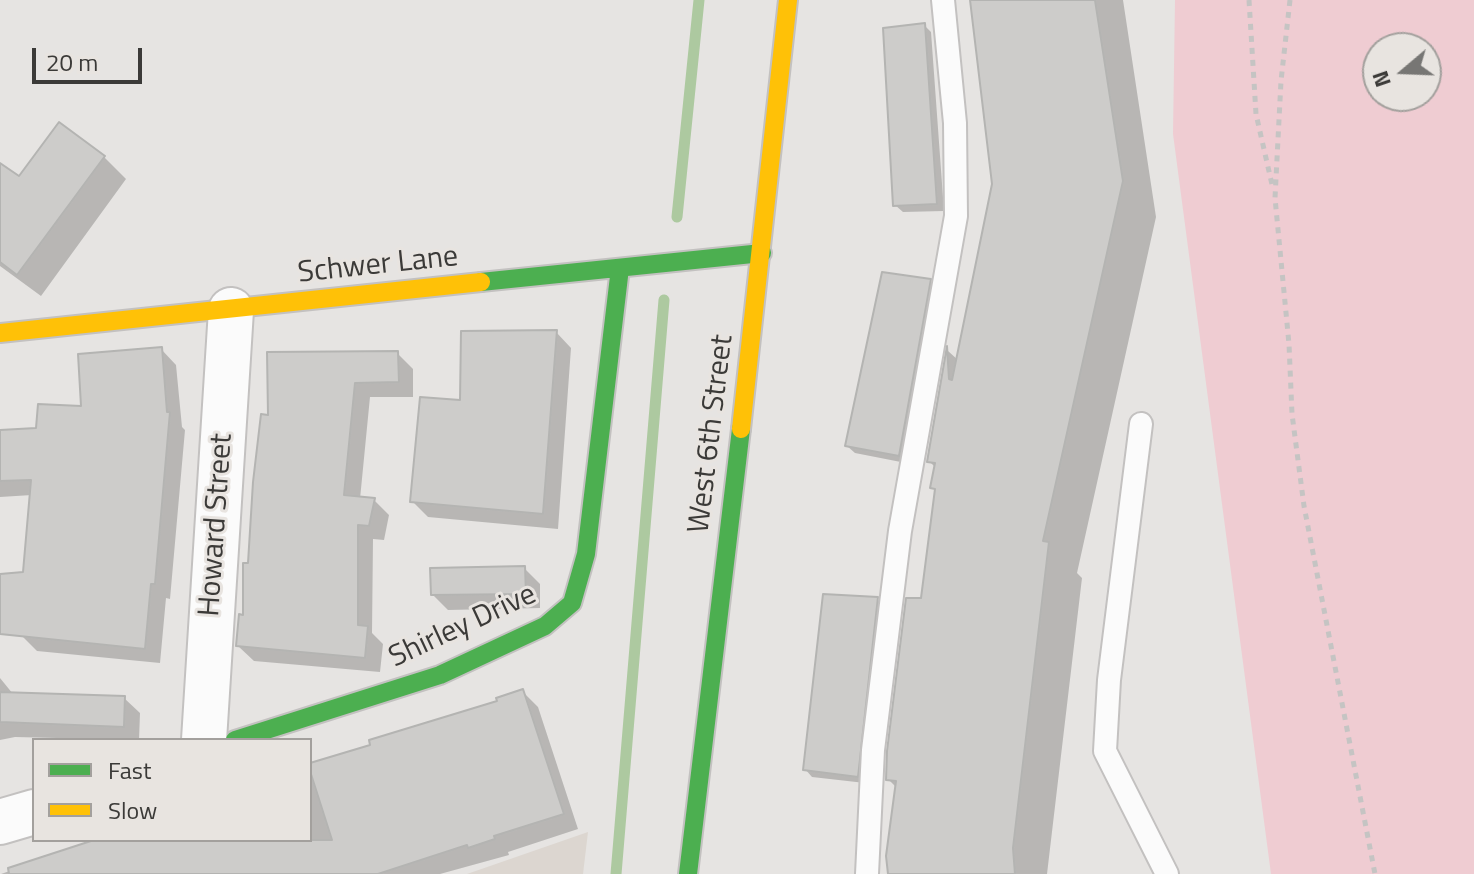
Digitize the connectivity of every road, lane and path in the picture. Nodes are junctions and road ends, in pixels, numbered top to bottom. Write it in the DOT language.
graph roads {
  1 [pos="788,0"];
  2 [pos="943,0"];
  3 [pos="1249,0"];
  4 [pos="1290,0"];
  5 [pos="1275,198"];
  6 [pos="762,253"];
  7 [pos="620,268"];
  8 [pos="231,310"];
  9 [pos="0,333"];
  10 [pos="1141,424"];
  11 [pos="204,738"];
  12 [pos="241,738"];
  13 [pos="32,813"];
  14 [pos="0,822"];
  15 [pos="688,874"];
  16 [pos="867,874"];
  17 [pos="1167,874"];
  18 [pos="1375,874"];
  1 -- 6 [label="street, West 6th Street"];
  2 -- 16 [label="lane"];
  3 -- 5 [label="path"];
  4 -- 5 [label="path"];
  5 -- 18 [label="path"];
  6 -- 7 [label="street, Schwer Lane"];
  6 -- 15 [label="street, West 6th Street"];
  7 -- 8 [label="street, Schwer Lane"];
  7 -- 12 [label="street, Shirley Drive"];
  8 -- 9 [label="street, Schwer Lane"];
  8 -- 11 [label="street, Howard Street"];
  10 -- 17 [label="lane"];
  13 -- 14 [label="street"];
}
